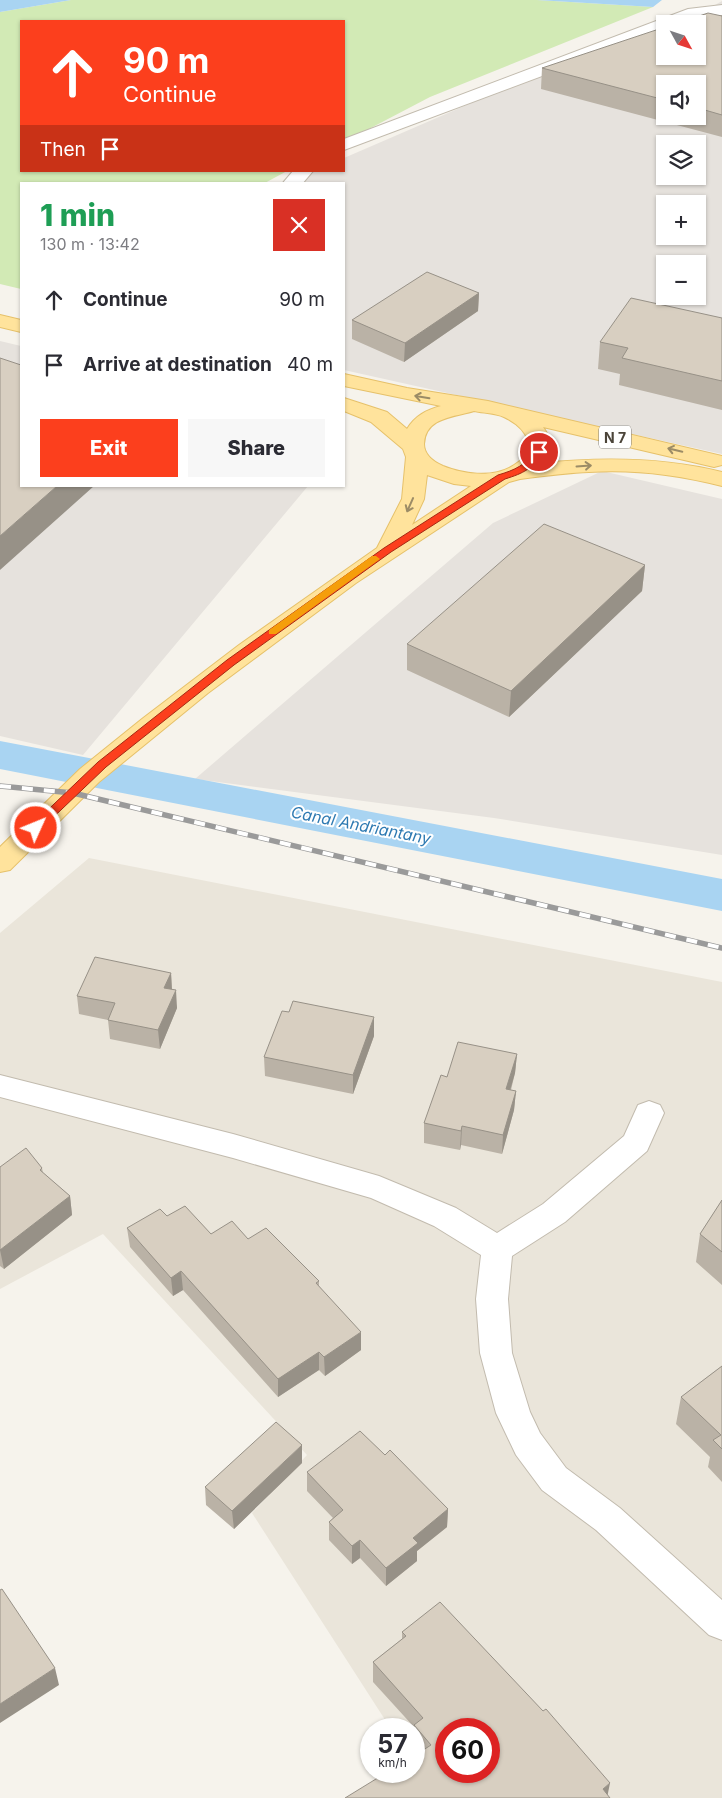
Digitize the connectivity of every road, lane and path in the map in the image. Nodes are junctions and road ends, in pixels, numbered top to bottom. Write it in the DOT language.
graph roads {
  1 [pos="722,10"];
  2 [pos="689,15"];
  3 [pos="656,27"];
  4 [pos="345,145"];
  5 [pos="303,172"];
  6 [pos="293,182"];
  7 [pos="0,306"];
  8 [pos="20,311"];
  9 [pos="0,321"];
  10 [pos="20,326"];
  11 [pos="345,380"];
  12 [pos="345,404"];
  13 [pos="498,410"];
  14 [pos="415,452"];
  15 [pos="722,462"];
  16 [pos="510,475"];
  17 [pos="722,478"];
  18 [pos="387,550"];
  19 [pos="0,863"];
  20 [pos="0,1086"];
  21 [pos="649,1113"];
  22 [pos="497,1249"];
  23 [pos="722,1623"];
  1 -- 2 [label="street"];
  3 -- 4 [label="street"];
  5 -- 6 [label="street"];
  7 -- 8 [label="main road"];
  9 -- 10 [label="main road"];
  13 -- 11 [label="main road, N 7, one-way"];
  12 -- 14 [label="main road"];
  13 -- 14 [label="main road"];
  15 -- 13 [label="main road, N 7, one-way"];
  13 -- 16 [label="main road"];
  14 -- 16 [label="main road"];
  14 -- 18 [label="main road, one-way"];
  16 -- 17 [label="main road, N 7, one-way"];
  16 -- 18 [label="main road"];
  18 -- 19 [label="main road"];
  20 -- 22 [label="street"];
  21 -- 22 [label="street"];
  22 -- 23 [label="street"];
}
